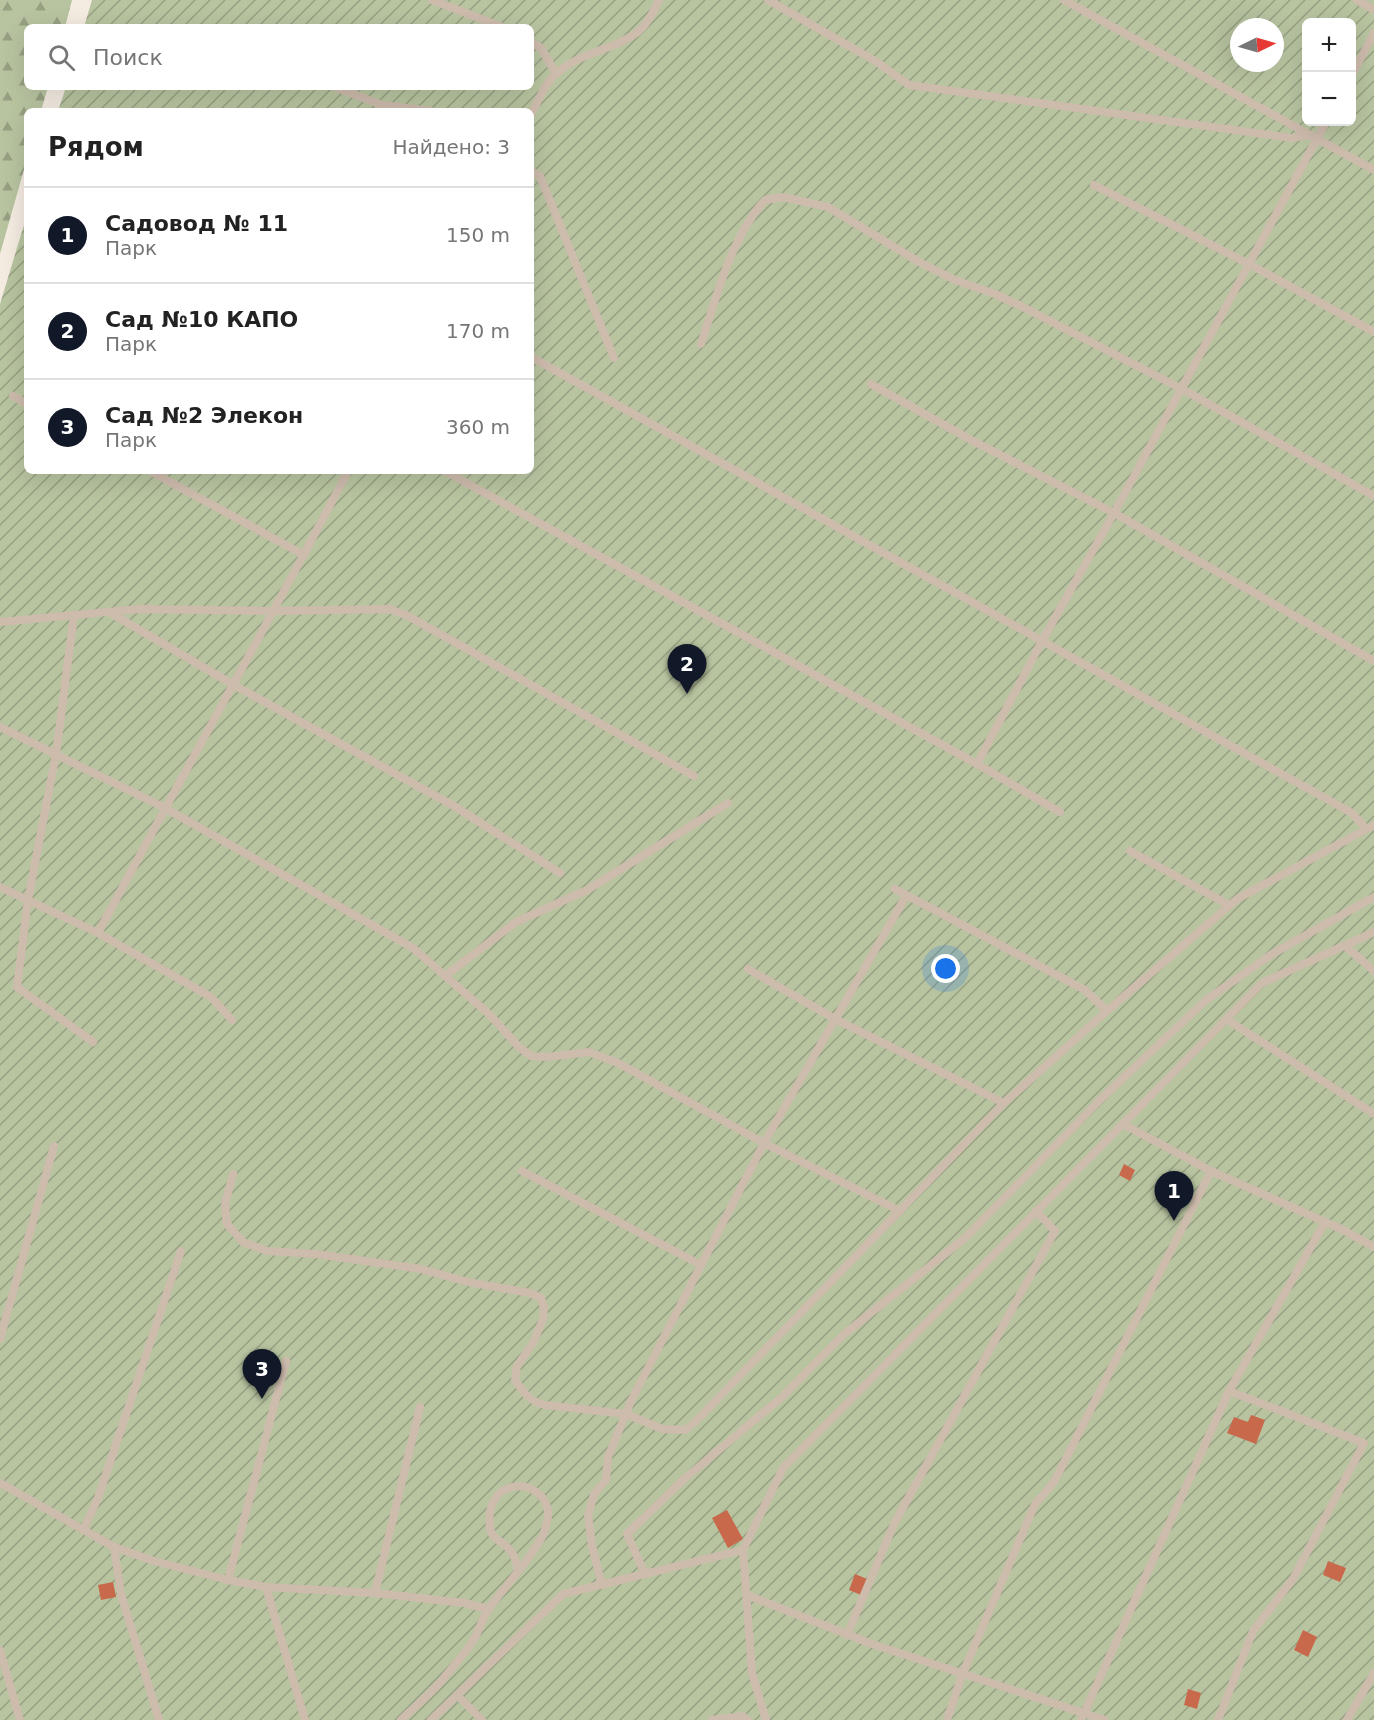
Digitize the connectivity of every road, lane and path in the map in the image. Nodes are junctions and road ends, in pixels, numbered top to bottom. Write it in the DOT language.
graph roads {
  1 [pos="432,0"];
  2 [pos="659,0"];
  3 [pos="768,0"];
  4 [pos="1064,0"];
  5 [pos="1357,0"];
  6 [pos="1374,10"];
  7 [pos="494,24"];
  8 [pos="1374,33"];
  9 [pos="534,44"];
  10 [pos="1354,72"];
  11 [pos="556,74"];
  12 [pos="343,90"];
  13 [pos="406,108"];
  14 [pos="534,109"];
  15 [pos="1323,126"];
  16 [pos="1313,137"];
  17 [pos="1374,170"];
  18 [pos="534,173"];
  19 [pos="1094,185"];
  20 [pos="1250,264"];
  21 [pos="1374,332"];
  22 [pos="701,344"];
  23 [pos="614,358"];
  24 [pos="534,359"];
  25 [pos="871,384"];
  26 [pos="1182,389"];
  27 [pos="13,396"];
  28 [pos="24,402"];
  29 [pos="156,474"];
  30 [pos="346,474"];
  31 [pos="450,474"];
  32 [pos="1374,496"];
  33 [pos="1114,513"];
  34 [pos="304,555"];
  35 [pos="275,611"];
  36 [pos="110,612"];
  37 [pos="74,615"];
  38 [pos="0,622"];
  39 [pos="1042,641"];
  40 [pos="1374,661"];
  41 [pos="232,684"];
  42 [pos="0,727"];
  43 [pos="56,754"];
  44 [pos="977,764"];
  45 [pos="694,776"];
  46 [pos="728,803"];
  47 [pos="165,808"];
  48 [pos="1060,812"];
  49 [pos="1370,827"];
  50 [pos="1130,851"];
  51 [pos="560,873"];
  52 [pos="0,887"];
  53 [pos="895,889"];
  54 [pos="906,896"];
  55 [pos="1374,897"];
  56 [pos="28,900"];
  57 [pos="1229,905"];
  58 [pos="1374,932"];
  59 [pos="98,933"];
  60 [pos="1345,946"];
  61 [pos="748,969"];
  62 [pos="1374,972"];
  63 [pos="445,976"];
  64 [pos="1107,1011"];
  65 [pos="835,1019"];
  66 [pos="1226,1019"];
  67 [pos="232,1020"];
  68 [pos="93,1042"];
  69 [pos="1004,1103"];
  70 [pos="1374,1114"];
  71 [pos="1123,1124"];
  72 [pos="764,1143"];
  73 [pos="54,1146"];
  74 [pos="522,1171"];
  75 [pos="1211,1171"];
  76 [pos="234,1174"];
  77 [pos="900,1211"];
  78 [pos="1036,1211"];
  79 [pos="1325,1222"];
  80 [pos="1374,1247"];
  81 [pos="181,1251"];
  82 [pos="701,1265"];
  83 [pos="0,1339"];
  84 [pos="285,1361"];
  85 [pos="1229,1391"];
  86 [pos="420,1407"];
  87 [pos="626,1414"];
  88 [pos="0,1483"];
  89 [pos="83,1530"];
  90 [pos="114,1547"];
  91 [pos="743,1550"];
  92 [pos="518,1570"];
  93 [pos="645,1574"];
  94 [pos="228,1580"];
  95 [pos="602,1584"];
  96 [pos="266,1587"];
  97 [pos="375,1593"];
  98 [pos="747,1595"];
  99 [pos="488,1610"];
  100 [pos="848,1635"];
  101 [pos="0,1650"];
  102 [pos="1374,1673"];
  103 [pos="962,1675"];
  104 [pos="457,1695"];
  105 [pos="1083,1717"];
  106 [pos="477,1719"];
  107 [pos="20,1720"];
  108 [pos="159,1720"];
  109 [pos="305,1720"];
  110 [pos="401,1720"];
  111 [pos="431,1720"];
  112 [pos="712,1720"];
  113 [pos="748,1720"];
  114 [pos="766,1720"];
  115 [pos="947,1720"];
  116 [pos="1106,1720"];
  117 [pos="1218,1720"];
  118 [pos="1347,1720"];
  1 -- 7 [label="lane"];
  2 -- 11 [label="lane"];
  3 -- 16 [label="lane"];
  4 -- 16 [label="lane"];
  5 -- 6 [label="lane"];
  8 -- 10 [label="lane"];
  9 -- 11 [label="lane"];
  11 -- 14 [label="lane"];
  12 -- 13 [label="lane"];
  15 -- 16 [label="lane"];
  16 -- 17 [label="lane"];
  16 -- 20 [label="lane"];
  18 -- 23 [label="lane"];
  19 -- 20 [label="lane"];
  20 -- 21 [label="lane"];
  20 -- 26 [label="lane"];
  22 -- 26 [label="lane"];
  24 -- 39 [label="lane"];
  25 -- 33 [label="lane"];
  26 -- 32 [label="lane"];
  26 -- 33 [label="lane"];
  27 -- 28 [label="lane"];
  29 -- 34 [label="lane"];
  30 -- 34 [label="lane"];
  31 -- 44 [label="lane"];
  33 -- 39 [label="lane"];
  33 -- 40 [label="lane"];
  34 -- 35 [label="lane"];
  35 -- 36 [label="lane"];
  35 -- 41 [label="lane"];
  35 -- 45 [label="lane"];
  36 -- 37 [label="lane"];
  36 -- 41 [label="lane"];
  37 -- 38 [label="lane"];
  37 -- 43 [label="lane"];
  39 -- 44 [label="lane"];
  39 -- 49 [label="lane"];
  41 -- 47 [label="lane"];
  41 -- 51 [label="lane"];
  42 -- 43 [label="lane"];
  43 -- 47 [label="lane"];
  43 -- 56 [label="lane"];
  44 -- 48 [label="lane"];
  46 -- 63 [label="lane"];
  47 -- 59 [label="lane"];
  47 -- 63 [label="lane"];
  49 -- 57 [label="lane"];
  50 -- 57 [label="lane"];
  52 -- 56 [label="lane"];
  53 -- 54 [label="lane"];
  54 -- 64 [label="lane"];
  54 -- 65 [label="lane"];
  55 -- 93 [label="lane"];
  56 -- 59 [label="lane"];
  56 -- 68 [label="lane"];
  57 -- 64 [label="lane"];
  58 -- 60 [label="lane"];
  59 -- 67 [label="lane"];
  60 -- 62 [label="lane"];
  60 -- 66 [label="lane"];
  61 -- 65 [label="lane"];
  63 -- 72 [label="lane"];
  64 -- 69 [label="lane"];
  65 -- 69 [label="lane"];
  65 -- 72 [label="lane"];
  66 -- 70 [label="lane"];
  66 -- 71 [label="lane"];
  69 -- 77 [label="lane"];
  71 -- 75 [label="lane"];
  71 -- 78 [label="lane"];
  72 -- 77 [label="lane"];
  72 -- 82 [label="lane"];
  73 -- 83 [label="lane"];
  74 -- 82 [label="lane"];
  75 -- 79 [label="lane"];
  75 -- 103 [label="lane"];
  76 -- 87 [label="lane"];
  77 -- 87 [label="lane"];
  78 -- 91 [label="lane"];
  78 -- 100 [label="lane"];
  79 -- 80 [label="lane"];
  79 -- 85 [label="lane"];
  81 -- 89 [label="lane"];
  82 -- 87 [label="lane"];
  84 -- 94 [label="lane"];
  85 -- 105 [label="lane"];
  85 -- 117 [label="lane"];
  86 -- 97 [label="lane"];
  87 -- 95 [label="lane"];
  88 -- 89 [label="lane"];
  89 -- 90 [label="lane"];
  90 -- 94 [label="lane"];
  90 -- 108 [label="lane"];
  91 -- 93 [label="lane"];
  91 -- 98 [label="lane"];
  92 -- 92 [label="lane"];
  92 -- 99 [label="lane"];
  93 -- 95 [label="lane"];
  94 -- 96 [label="lane"];
  95 -- 104 [label="lane"];
  96 -- 97 [label="lane"];
  96 -- 109 [label="lane"];
  97 -- 99 [label="lane"];
  98 -- 100 [label="lane"];
  98 -- 114 [label="lane"];
  99 -- 110 [label="lane"];
  100 -- 103 [label="lane"];
  101 -- 107 [label="lane"];
  102 -- 118 [label="lane"];
  103 -- 105 [label="lane"];
  103 -- 115 [label="lane"];
  104 -- 106 [label="lane"];
  104 -- 111 [label="lane"];
  105 -- 116 [label="lane"];
  112 -- 113 [label="lane"];
}
